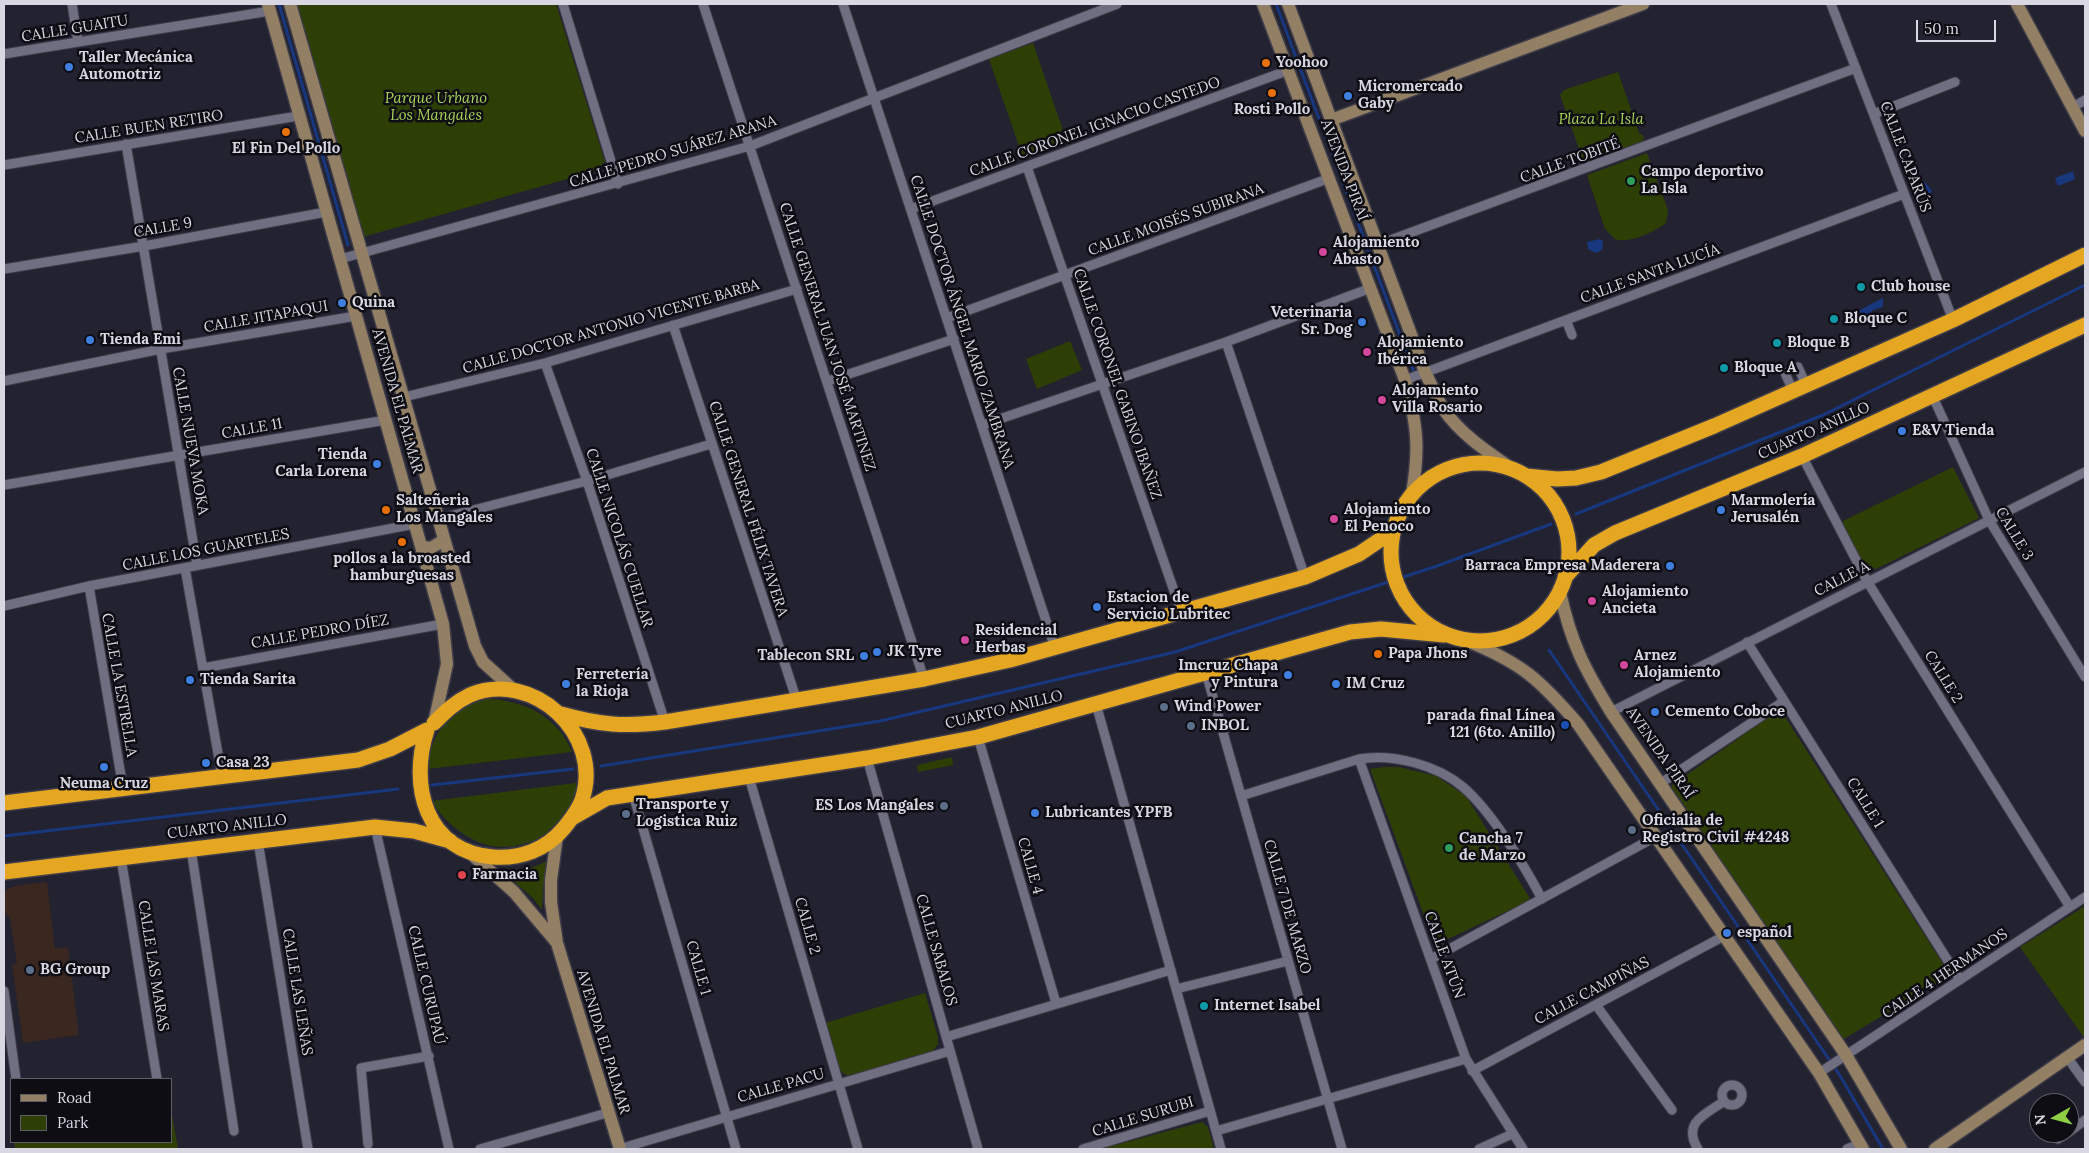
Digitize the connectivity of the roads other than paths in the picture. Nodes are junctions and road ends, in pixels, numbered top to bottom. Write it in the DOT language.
graph roads {
  1 [pos="72,4"];
  2 [pos="290,4"];
  3 [pos="563,4"];
  4 [pos="703,4"];
  5 [pos="843,4"];
  6 [pos="1117,4"];
  7 [pos="1263,4"];
  8 [pos="1288,4"];
  9 [pos="1643,4"];
  10 [pos="1831,4"];
  11 [pos="2017,4"];
  12 [pos="269,7"];
  13 [pos="288,35"];
  14 [pos="78,42"];
  15 [pos="4,54"];
  16 [pos="1856,68"];
  17 [pos="1289,70"];
  18 [pos="1955,82"];
  19 [pos="874,97"];
  20 [pos="2085,100"];
  21 [pos="2073,107"];
  22 [pos="1874,114"];
  23 [pos="298,116"];
  24 [pos="1330,120"];
  25 [pos="1312,128"];
  26 [pos="2085,131"];
  27 [pos="126,144"];
  28 [pos="750,146"];
  29 [pos="4,165"];
  30 [pos="1027,166"];
  31 [pos="1330,178"];
  32 [pos="618,184"];
  33 [pos="1904,194"];
  34 [pos="911,209"];
  35 [pos="326,212"];
  36 [pos="1377,245"];
  37 [pos="144,246"];
  38 [pos="363,253"];
  39 [pos="2085,255"];
  40 [pos="340,259"];
  41 [pos="4,269"];
  42 [pos="1064,275"];
  43 [pos="1372,288"];
  44 [pos="797,290"];
  45 [pos="356,316"];
  46 [pos="947,318"];
  47 [pos="1566,320"];
  48 [pos="1953,320"];
  49 [pos="673,325"];
  50 [pos="2085,325"];
  51 [pos="1572,335"];
  52 [pos="954,339"];
  53 [pos="1226,342"];
  54 [pos="161,350"];
  55 [pos="545,363"];
  56 [pos="1798,367"];
  57 [pos="1423,373"];
  58 [pos="1785,373"];
  59 [pos="1407,380"];
  60 [pos="4,381"];
  61 [pos="828,382"];
  62 [pos="1101,384"];
  63 [pos="1800,388"];
  64 [pos="404,397"];
  65 [pos="1933,397"];
  66 [pos="386,420"];
  67 [pos="982,425"];
  68 [pos="711,444"];
  69 [pos="179,456"];
  70 [pos="1802,456"];
  71 [pos="1511,468"];
  72 [pos="2085,472"];
  73 [pos="1526,476"];
  74 [pos="587,481"];
  75 [pos="4,485"];
  76 [pos="1412,493"];
  77 [pos="438,519"];
  78 [pos="1989,520"];
  79 [pos="415,524"];
  80 [pos="1392,531"];
  81 [pos="444,540"];
  82 [pos="422,547"];
  83 [pos="197,565"];
  84 [pos="185,568"];
  85 [pos="1305,577"];
  86 [pos="1565,578"];
  87 [pos="1867,581"];
  88 [pos="89,586"];
  89 [pos="1560,592"];
  90 [pos="4,606"];
  91 [pos="1181,611"];
  92 [pos="443,624"];
  93 [pos="1444,635"];
  94 [pos="1467,642"];
  95 [pos="1747,642"];
  96 [pos="1055,648"];
  97 [pos="203,668"];
  98 [pos="1206,673"];
  99 [pos="2085,677"];
  100 [pos="924,679"];
  101 [pos="516,691"];
  102 [pos="1784,701"];
  103 [pos="796,702"];
  104 [pos="1096,704"];
  105 [pos="1611,712"];
  106 [pos="560,714"];
  107 [pos="665,722"];
  108 [pos="431,727"];
  109 [pos="978,737"];
  110 [pos="867,758"];
  111 [pos="1359,759"];
  112 [pos="222,776"];
  113 [pos="749,777"];
  114 [pos="1661,783"];
  115 [pos="123,788"];
  116 [pos="633,794"];
  117 [pos="1241,796"];
  118 [pos="4,803"];
  119 [pos="572,818"];
  120 [pos="375,827"];
  121 [pos="557,836"];
  122 [pos="1657,836"];
  123 [pos="258,841"];
  124 [pos="454,842"];
  125 [pos="190,849"];
  126 [pos="468,850"];
  127 [pos="121,858"];
  128 [pos="4,872"];
  129 [pos="2085,897"];
  130 [pos="1542,899"];
  131 [pos="2070,907"];
  132 [pos="1724,936"];
  133 [pos="557,943"];
  134 [pos="1431,960"];
  135 [pos="1288,961"];
  136 [pos="1170,970"];
  137 [pos="1960,980"];
  138 [pos="1176,989"];
  139 [pos="4,990"];
  140 [pos="1056,1003"];
  141 [pos="1596,1005"];
  142 [pos="5,1006"];
  143 [pos="946,1037"];
  144 [pos="2085,1045"];
  145 [pos="950,1051"];
  146 [pos="429,1056"];
  147 [pos="2067,1057"];
  148 [pos="1843,1058"];
  149 [pos="1466,1059"];
  150 [pos="1472,1071"];
  151 [pos="1822,1072"];
  152 [pos="16,1078"];
  153 [pos="157,1078"];
  154 [pos="2085,1082"];
  155 [pos="839,1083"];
  156 [pos="1327,1098"];
  157 [pos="1724,1102"];
  158 [pos="1672,1110"];
  159 [pos="1210,1111"];
  160 [pos="607,1113"];
  161 [pos="727,1116"];
  162 [pos="1216,1130"];
  163 [pos="234,1131"];
  164 [pos="1512,1134"];
  165 [pos="368,1144"];
  166 [pos="1861,1146"];
  167 [pos="1097,1147"];
  168 [pos="309,1148"];
  169 [pos="449,1149"];
  170 [pos="485,1149"];
  171 [pos="620,1149"];
  172 [pos="736,1149"];
  173 [pos="858,1149"];
  174 [pos="978,1149"];
  175 [pos="1083,1149"];
  176 [pos="1221,1149"];
  177 [pos="1342,1149"];
  178 [pos="1478,1149"];
  179 [pos="1523,1149"];
  180 [pos="1698,1149"];
  181 [pos="1847,1149"];
  182 [pos="1901,1149"];
  183 [pos="1934,1149"];
  1 -- 14 [label="street"];
  2 -- 13 [label="street, AVENIDA EL PALMAR"];
  3 -- 32 [label="street"];
  4 -- 28 [label="street, CALLE GENERAL JUAN JOSÉ MARTINEZ"];
  5 -- 19 [label="street, CALLE DOCTOR ÁNGEL MARIO ZAMBRANA"];
  6 -- 19 [label="street, CALLE PEDRO SUÁREZ ARANA"];
  7 -- 17 [label="street, AVENIDA PIRAÍ"];
  8 -- 24 [label="street, AVENIDA PIRAÍ"];
  9 -- 24 [label="street"];
  10 -- 16 [label="street, CALLE CAPARÚS"];
  11 -- 21 [label="street"];
  12 -- 13 [label="street, AVENIDA EL PALMAR"];
  12 -- 14 [label="street, CALLE GUAITU"];
  13 -- 23 [label="street, AVENIDA EL PALMAR"];
  13 -- 38 [label="street, AVENIDA EL PALMAR"];
  14 -- 15 [label="street, CALLE GUAITU"];
  16 -- 22 [label="street, CALLE CAPARÚS"];
  16 -- 36 [label="street, CALLE TOBITÉ"];
  17 -- 25 [label="street, AVENIDA PIRAÍ"];
  17 -- 30 [label="street, CALLE CORONEL IGNACIO CASTEDO"];
  18 -- 22 [label="street"];
  19 -- 28 [label="street, CALLE PEDRO SUÁREZ ARANA"];
  19 -- 34 [label="street, CALLE DOCTOR ÁNGEL MARIO ZAMBRANA"];
  20 -- 21 [label="street"];
  21 -- 26 [label="street"];
  22 -- 33 [label="street, CALLE CAPARÚS"];
  23 -- 27 [label="street, CALLE BUEN RETIRO"];
  23 -- 35 [label="street, AVENIDA EL PALMAR"];
  24 -- 25 [label="street"];
  24 -- 36 [label="street, AVENIDA PIRAÍ"];
  25 -- 31 [label="street, AVENIDA PIRAÍ"];
  27 -- 29 [label="street, CALLE BUEN RETIRO"];
  27 -- 37 [label="street, CALLE NUEVA MOKA"];
  28 -- 32 [label="street, CALLE PEDRO SUÁREZ ARANA"];
  28 -- 44 [label="street, CALLE GENERAL JUAN JOSÉ MARTINEZ"];
  30 -- 34 [label="street, CALLE CORONEL IGNACIO CASTEDO"];
  30 -- 42 [label="street, CALLE CORONEL GABINO IBAÑEZ"];
  31 -- 42 [label="street, CALLE MOISÉS SUBIRANA"];
  31 -- 43 [label="street, AVENIDA PIRAÍ"];
  32 -- 38 [label="street, CALLE PEDRO SUÁREZ ARANA"];
  33 -- 47 [label="street, CALLE SANTA LUCÍA"];
  33 -- 48 [label="street, CALLE CAPARÚS"];
  34 -- 46 [label="street, CALLE DOCTOR ÁNGEL MARIO ZAMBRANA"];
  35 -- 37 [label="street, CALLE 9"];
  35 -- 40 [label="street, AVENIDA EL PALMAR"];
  36 -- 57 [label="street, AVENIDA PIRAÍ"];
  37 -- 41 [label="street, CALLE 9"];
  37 -- 54 [label="street, CALLE NUEVA MOKA"];
  38 -- 40 [label="street, CALLE PEDRO SUÁREZ ARANA"];
  38 -- 64 [label="street, AVENIDA EL PALMAR"];
  39 -- 48 [label="highway"];
  40 -- 45 [label="street, AVENIDA EL PALMAR"];
  42 -- 46 [label="street, CALLE MOISÉS SUBIRANA"];
  42 -- 62 [label="street, CALLE CORONEL GABINO IBAÑEZ"];
  43 -- 53 [label="street"];
  43 -- 59 [label="street, AVENIDA PIRAÍ"];
  44 -- 49 [label="street, CALLE DOCTOR ANTONIO VICENTE BARBA"];
  44 -- 61 [label="street, CALLE GENERAL JUAN JOSÉ MARTINEZ"];
  45 -- 54 [label="street, CALLE JITAPAQUI"];
  45 -- 66 [label="street, AVENIDA EL PALMAR"];
  46 -- 52 [label="street, CALLE DOCTOR ÁNGEL MARIO ZAMBRANA"];
  47 -- 51 [label="street"];
  47 -- 57 [label="street, CALLE SANTA LUCÍA"];
  48 -- 63 [label="highway"];
  49 -- 55 [label="street, CALLE DOCTOR ANTONIO VICENTE BARBA"];
  49 -- 68 [label="street, CALLE GENERAL FÉLIX TAVERA"];
  50 -- 65 [label="highway, CUARTO ANILLO"];
  52 -- 61 [label="street"];
  52 -- 67 [label="street, CALLE DOCTOR ÁNGEL MARIO ZAMBRANA"];
  53 -- 62 [label="street"];
  53 -- 85 [label="street"];
  54 -- 60 [label="street, CALLE JITAPAQUI"];
  54 -- 69 [label="street, CALLE NUEVA MOKA"];
  55 -- 64 [label="street, CALLE DOCTOR ANTONIO VICENTE BARBA"];
  55 -- 74 [label="street, CALLE NICOLÁS CUELLAR"];
  56 -- 63 [label="street"];
  57 -- 59 [label="street, CALLE SANTA LUCÍA"];
  57 -- 71 [label="street, AVENIDA PIRAÍ"];
  58 -- 63 [label="street"];
  59 -- 76 [label="street, AVENIDA PIRAÍ"];
  61 -- 100 [label="street, CALLE GENERAL JUAN JOSÉ MARTINEZ"];
  62 -- 67 [label="street"];
  62 -- 91 [label="street, CALLE CORONEL GABINO IBAÑEZ"];
  63 -- 73 [label="highway"];
  64 -- 77 [label="street, AVENIDA EL PALMAR"];
  65 -- 70 [label="highway, CUARTO ANILLO"];
  65 -- 78 [label="street, CALLE 3"];
  66 -- 69 [label="street, CALLE 11"];
  66 -- 79 [label="street, AVENIDA EL PALMAR"];
  67 -- 96 [label="street, CALLE DOCTOR ÁNGEL MARIO ZAMBRANA"];
  68 -- 74 [label="street"];
  68 -- 103 [label="street, CALLE GENERAL FÉLIX TAVERA"];
  69 -- 75 [label="street, CALLE 11"];
  69 -- 83 [label="street, CALLE NUEVA MOKA"];
  70 -- 86 [label="highway, CUARTO ANILLO"];
  70 -- 87 [label="street, CALLE 2"];
  71 -- 73 [label="highway"];
  71 -- 76 [label="highway"];
  72 -- 78 [label="street, CALLE A"];
  73 -- 86 [label="highway"];
  74 -- 77 [label="street"];
  74 -- 107 [label="street, CALLE NICOLÁS CUELLAR"];
  76 -- 80 [label="highway"];
  77 -- 81 [label="street, AVENIDA EL PALMAR"];
  78 -- 87 [label="street, CALLE A"];
  78 -- 99 [label="street, CALLE 3"];
  79 -- 82 [label="street, AVENIDA EL PALMAR"];
  79 -- 83 [label="street, CALLE LOS GUARTELES"];
  80 -- 85 [label="highway"];
  80 -- 93 [label="highway"];
  81 -- 82 [label="street"];
  81 -- 101 [label="street, AVENIDA EL PALMAR"];
  82 -- 92 [label="street, AVENIDA EL PALMAR"];
  83 -- 84 [label="street, CALLE LOS GUARTELES"];
  84 -- 88 [label="street, CALLE LOS GUARTELES"];
  84 -- 97 [label="street"];
  85 -- 91 [label="highway"];
  86 -- 89 [label="highway"];
  87 -- 95 [label="street, CALLE A"];
  87 -- 131 [label="street, CALLE 2"];
  88 -- 90 [label="street, CALLE LOS GUARTELES"];
  88 -- 115 [label="street, CALLE LA ESTRELLA"];
  89 -- 94 [label="highway"];
  89 -- 105 [label="street, AVENIDA PIRAÍ"];
  91 -- 96 [label="highway"];
  92 -- 97 [label="street, CALLE PEDRO DÍEZ"];
  92 -- 108 [label="street, AVENIDA EL PALMAR"];
  93 -- 94 [label="highway"];
  93 -- 98 [label="highway, CUARTO ANILLO"];
  94 -- 122 [label="street"];
  95 -- 102 [label="street, CALLE 1"];
  95 -- 105 [label="street, CALLE A"];
  96 -- 100 [label="highway"];
  97 -- 112 [label="street"];
  98 -- 104 [label="highway, CUARTO ANILLO"];
  98 -- 117 [label="street, CALLE 7 DE MARZO"];
  100 -- 103 [label="highway"];
  101 -- 106 [label="highway"];
  101 -- 108 [label="highway"];
  102 -- 114 [label="street"];
  102 -- 137 [label="street, CALLE 1"];
  103 -- 107 [label="highway"];
  104 -- 109 [label="highway, CUARTO ANILLO"];
  104 -- 136 [label="street"];
  105 -- 114 [label="street, AVENIDA PIRAÍ"];
  106 -- 107 [label="highway"];
  106 -- 119 [label="highway"];
  108 -- 112 [label="highway"];
  108 -- 124 [label="highway"];
  109 -- 110 [label="highway, CUARTO ANILLO"];
  109 -- 140 [label="street, CALLE 4"];
  110 -- 113 [label="highway, CUARTO ANILLO"];
  110 -- 143 [label="street, CALLE SABALOS"];
  111 -- 117 [label="street"];
  111 -- 130 [label="street"];
  111 -- 134 [label="street, CALLE ATÚN"];
  112 -- 115 [label="highway"];
  113 -- 116 [label="highway, CUARTO ANILLO"];
  113 -- 155 [label="street, CALLE 2"];
  114 -- 148 [label="street, AVENIDA PIRAÍ"];
  115 -- 118 [label="highway"];
  116 -- 119 [label="highway, CUARTO ANILLO"];
  116 -- 161 [label="street, CALLE 1"];
  117 -- 135 [label="street, CALLE 7 DE MARZO"];
  119 -- 121 [label="highway"];
  120 -- 123 [label="highway, CUARTO ANILLO"];
  120 -- 124 [label="highway, CUARTO ANILLO"];
  120 -- 146 [label="street, CALLE CURUPAÚ"];
  121 -- 126 [label="highway"];
  121 -- 133 [label="street, AVENIDA EL PALMAR"];
  122 -- 130 [label="street"];
  122 -- 132 [label="street"];
  123 -- 125 [label="highway, CUARTO ANILLO"];
  123 -- 168 [label="street, CALLE LAS LEÑAS"];
  124 -- 126 [label="highway"];
  125 -- 127 [label="highway, CUARTO ANILLO"];
  125 -- 163 [label="street"];
  126 -- 133 [label="street, AVENIDA EL PALMAR"];
  127 -- 128 [label="highway, CUARTO ANILLO"];
  127 -- 153 [label="street, CALLE LAS MARAS"];
  129 -- 131 [label="street, CALLE 4 HERMANOS"];
  130 -- 134 [label="street"];
  131 -- 137 [label="street, CALLE 4 HERMANOS"];
  132 -- 141 [label="street, CALLE CAMPIÑAS"];
  132 -- 151 [label="street"];
  133 -- 160 [label="street, AVENIDA EL PALMAR"];
  134 -- 149 [label="street, CALLE ATÚN"];
  135 -- 138 [label="street"];
  135 -- 156 [label="street, CALLE 7 DE MARZO"];
  136 -- 138 [label="street"];
  136 -- 140 [label="street"];
  137 -- 148 [label="street, CALLE 4 HERMANOS"];
  138 -- 159 [label="street"];
  139 -- 142 [label="street"];
  140 -- 143 [label="street"];
  141 -- 150 [label="street, CALLE CAMPIÑAS"];
  141 -- 158 [label="street"];
  142 -- 152 [label="street"];
  143 -- 145 [label="street, CALLE SABALOS"];
  144 -- 147 [label="street"];
  145 -- 155 [label="street, CALLE PACU"];
  145 -- 174 [label="street, CALLE SABALOS"];
  146 -- 165 [label="street"];
  146 -- 169 [label="street, CALLE CURUPAÚ"];
  147 -- 154 [label="street"];
  147 -- 183 [label="street"];
  148 -- 151 [label="street, CALLE 4 HERMANOS"];
  148 -- 182 [label="street, AVENIDA PIRAÍ"];
  149 -- 150 [label="street, CALLE ATÚN"];
  149 -- 156 [label="street"];
  150 -- 164 [label="street, CALLE ATÚN"];
  151 -- 166 [label="street"];
  155 -- 161 [label="street, CALLE PACU"];
  155 -- 173 [label="street, CALLE 2"];
  156 -- 162 [label="street"];
  156 -- 177 [label="street, CALLE 7 DE MARZO"];
  157 -- 180 [label="street"];
  159 -- 162 [label="street"];
  159 -- 167 [label="street, CALLE SURUBI"];
  160 -- 170 [label="street"];
  160 -- 171 [label="street, AVENIDA EL PALMAR"];
  161 -- 171 [label="street, CALLE PACU"];
  161 -- 172 [label="street, CALLE 1"];
  162 -- 176 [label="street"];
  164 -- 178 [label="street"];
  164 -- 179 [label="street, CALLE ATÚN"];
  166 -- 181 [label="street"];
  167 -- 175 [label="street, CALLE SURUBI"];
}
